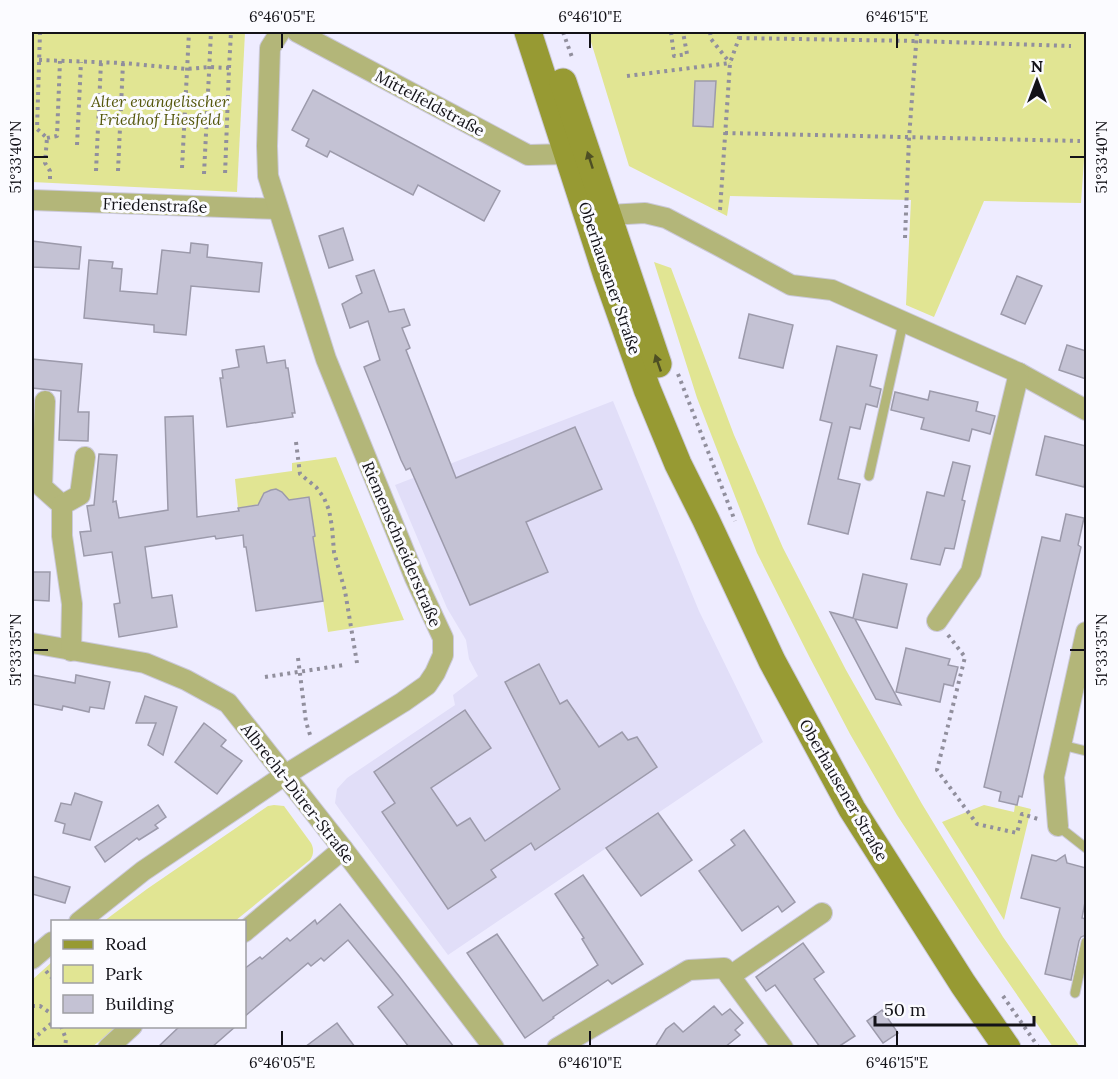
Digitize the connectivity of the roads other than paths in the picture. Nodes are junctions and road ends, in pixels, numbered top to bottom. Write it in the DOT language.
graph roads {
  1 [pos="280,32"];
  2 [pos="297,32"];
  3 [pos="528,32"];
  4 [pos="545,32"];
  5 [pos="568,153"];
  6 [pos="40,201"];
  7 [pos="278,209"];
  8 [pos="608,215"];
  9 [pos="903,322"];
  10 [pos="1019,373"];
  11 [pos="45,401"];
  12 [pos="1086,411"];
  13 [pos="85,457"];
  14 [pos="869,476"];
  15 [pos="62,505"];
  16 [pos="706,520"];
  17 [pos="937,621"];
  18 [pos="1086,633"];
  19 [pos="32,643"];
  20 [pos="71,651"];
  21 [pos="1062,745"];
  22 [pos="1086,751"];
  23 [pos="285,775"];
  24 [pos="1058,826"];
  25 [pos="1086,848"];
  26 [pos="342,849"];
  27 [pos="822,913"];
  28 [pos="80,920"];
  29 [pos="246,930"];
  30 [pos="1086,942"];
  31 [pos="51,943"];
  32 [pos="32,959"];
  33 [pos="730,976"];
  34 [pos="1076,993"];
  35 [pos="130,1028"];
  36 [pos="108,1047"];
  37 [pos="494,1047"];
  38 [pos="557,1047"];
  39 [pos="781,1047"];
  40 [pos="1007,1047"];
  1 -- 7 [label="street, Riemenschneiderstraße"];
  2 -- 5 [label="street, Mittelfeldstraße"];
  3 -- 5 [label="main road, Oberhausener Straße"];
  8 -- 4 [label="main road, Oberhausener Straße, one-way"];
  5 -- 16 [label="main road, Oberhausener Straße"];
  6 -- 7 [label="street, Friedenstraße"];
  7 -- 23 [label="street, Riemenschneiderstraße"];
  8 -- 9 [label="street"];
  16 -- 8 [label="main road, Oberhausener Straße, one-way"];
  9 -- 10 [label="street"];
  9 -- 14 [label="lane"];
  10 -- 12 [label="street"];
  10 -- 17 [label="street"];
  11 -- 15 [label="street"];
  13 -- 15 [label="street"];
  15 -- 20 [label="street"];
  16 -- 40 [label="main road, Oberhausener Straße"];
  18 -- 21 [label="street"];
  19 -- 20 [label="street, Albrecht-Dürer-Straße"];
  20 -- 23 [label="street, Albrecht-Dürer-Straße"];
  21 -- 22 [label="lane"];
  21 -- 24 [label="street"];
  23 -- 26 [label="street, Albrecht-Dürer-Straße"];
  23 -- 28 [label="street, Riemenschneiderstraße"];
  24 -- 25 [label="lane"];
  26 -- 29 [label="street"];
  26 -- 37 [label="street, Albrecht-Dürer-Straße"];
  27 -- 33 [label="street"];
  30 -- 34 [label="lane"];
  31 -- 32 [label="street"];
  33 -- 38 [label="street"];
  33 -- 39 [label="street"];
  35 -- 36 [label="street"];
}
